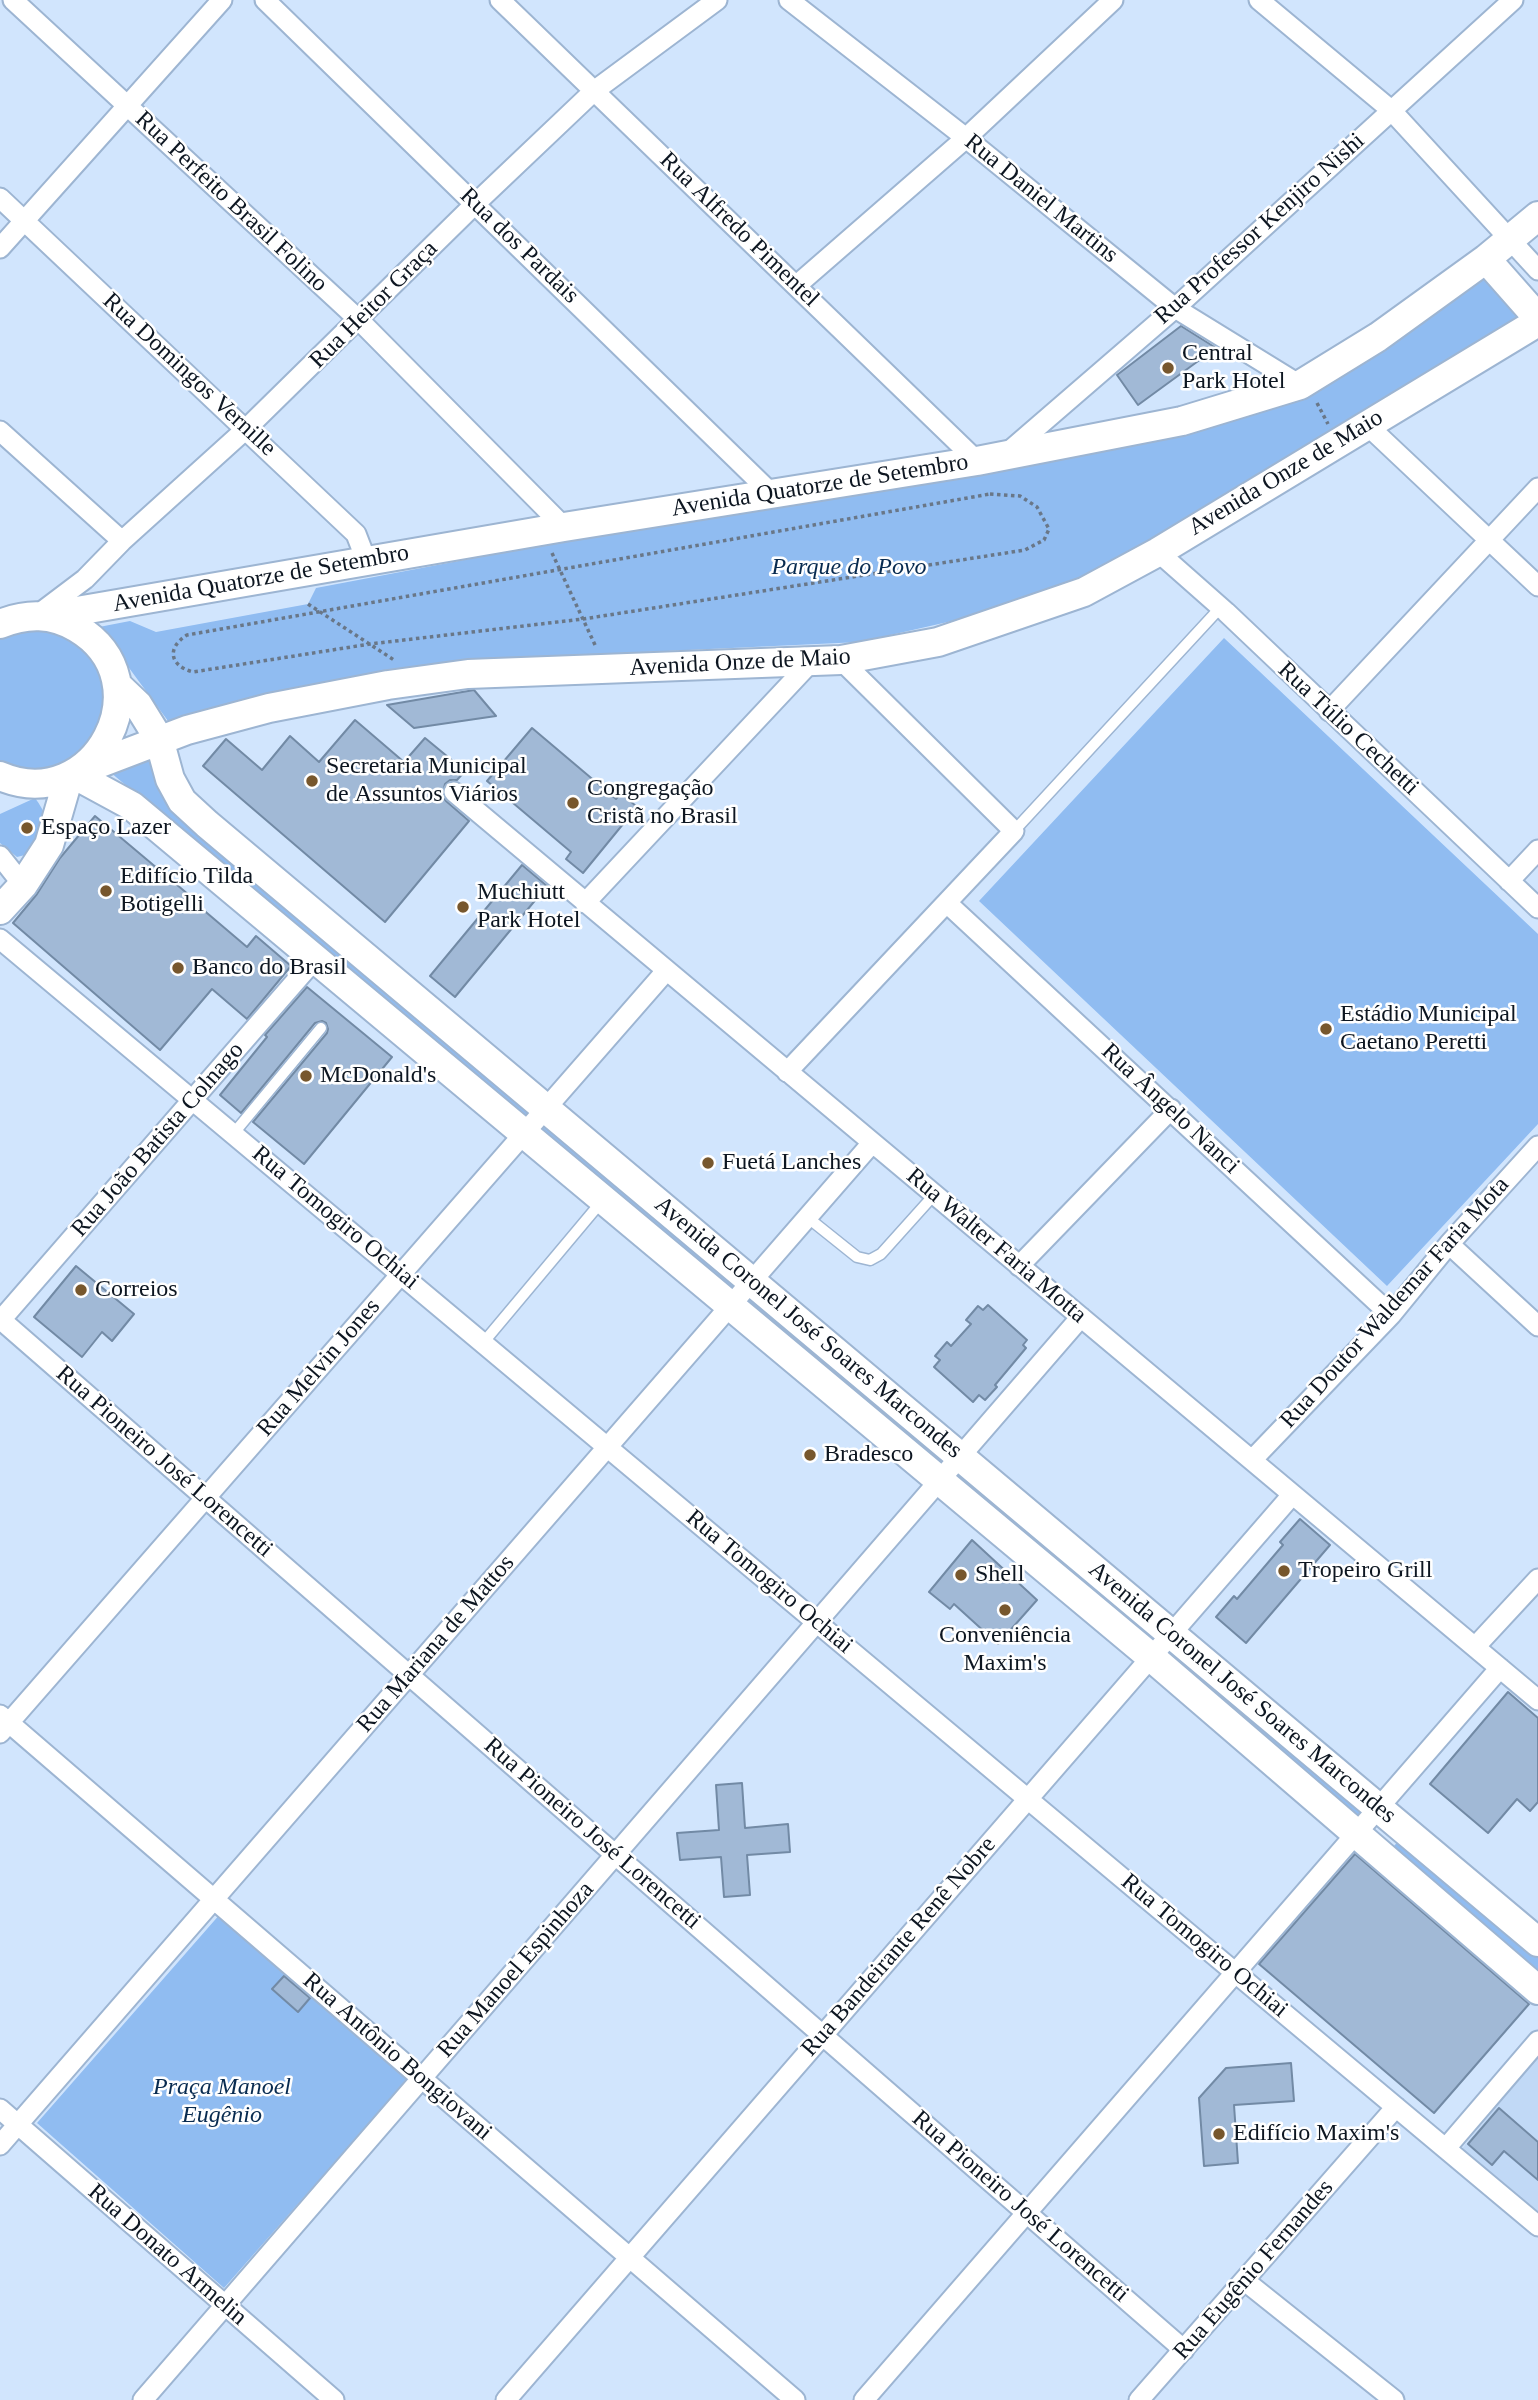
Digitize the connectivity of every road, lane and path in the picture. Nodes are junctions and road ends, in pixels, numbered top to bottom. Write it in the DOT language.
graph roads {
  1 [pos="13,0"];
  2 [pos="222,0"];
  3 [pos="265,0"];
  4 [pos="500,0"];
  5 [pos="717,0"];
  6 [pos="789,0"];
  7 [pos="1113,0"];
  8 [pos="1259,0"];
  9 [pos="1513,0"];
  10 [pos="594,92"];
  11 [pos="126,106"];
  12 [pos="1391,110"];
  13 [pos="966,138"];
  14 [pos="0,198"];
  15 [pos="475,204"];
  16 [pos="1538,216"];
  17 [pos="26,220"];
  18 [pos="1510,239"];
  19 [pos="0,248"];
  20 [pos="1486,259"];
  21 [pos="1538,270"];
  22 [pos="797,285"];
  23 [pos="1175,309"];
  24 [pos="359,320"];
  25 [pos="1538,320"];
  26 [pos="1309,394"];
  27 [pos="1366,424"];
  28 [pos="246,429"];
  29 [pos="0,431"];
  30 [pos="1337,442"];
  31 [pos="1005,455"];
  32 [pos="977,461"];
  33 [pos="1538,488"];
  34 [pos="771,493"];
  35 [pos="556,535"];
  36 [pos="1489,540"];
  37 [pos="122,541"];
  38 [pos="1158,552"];
  39 [pos="366,560"];
  40 [pos="560,569"];
  41 [pos="1538,586"];
  42 [pos="308,604"];
  43 [pos="1220,608"];
  44 [pos="320,612"];
  45 [pos="19,619"];
  46 [pos="583,619"];
  47 [pos="370,644"];
  48 [pos="599,653"];
  49 [pos="841,660"];
  50 [pos="398,662"];
  51 [pos="810,663"];
  52 [pos="117,685"];
  53 [pos="1329,711"];
  54 [pos="159,739"];
  55 [pos="71,775"];
  56 [pos="0,776"];
  57 [pos="454,792"];
  58 [pos="0,799"];
  59 [pos="1014,831"];
  60 [pos="1538,850"];
  61 [pos="0,856"];
  62 [pos="1509,881"];
  63 [pos="23,885"];
  64 [pos="585,903"];
  65 [pos="948,904"];
  66 [pos="1538,908"];
  67 [pos="0,910"];
  68 [pos="0,939"];
  69 [pos="315,959"];
  70 [pos="666,971"];
  71 [pos="321,1028"];
  72 [pos="787,1072"];
  73 [pos="193,1100"];
  74 [pos="546,1108"];
  75 [pos="1171,1109"];
  76 [pos="234,1133"];
  77 [pos="524,1133"];
  78 [pos="872,1143"];
  79 [pos="1538,1146"];
  80 [pos="934,1195"];
  81 [pos="604,1199"];
  82 [pos="807,1217"];
  83 [pos="1449,1244"];
  84 [pos="1019,1266"];
  85 [pos="401,1274"];
  86 [pos="751,1281"];
  87 [pos="730,1305"];
  88 [pos="1391,1315"];
  89 [pos="1081,1317"];
  90 [pos="0,1320"];
  91 [pos="1538,1326"];
  92 [pos="483,1343"];
  93 [pos="607,1447"];
  94 [pos="960,1457"];
  95 [pos="1252,1460"];
  96 [pos="940,1480"];
  97 [pos="1292,1494"];
  98 [pos="205,1498"];
  99 [pos="1538,1579"];
  100 [pos="817,1622"];
  101 [pos="1171,1634"];
  102 [pos="1475,1647"];
  103 [pos="1151,1657"];
  104 [pos="1500,1668"];
  105 [pos="409,1675"];
  106 [pos="1538,1700"];
  107 [pos="3,1723"];
  108 [pos="1028,1799"];
  109 [pos="1378,1808"];
  110 [pos="1356,1835"];
  111 [pos="615,1855"];
  112 [pos="214,1899"];
  113 [pos="1538,1942"];
  114 [pos="1235,1972"];
  115 [pos="1538,1990"];
  116 [pos="822,2035"];
  117 [pos="1538,2041"];
  118 [pos="422,2078"];
  119 [pos="1396,2107"];
  120 [pos="0,2109"];
  121 [pos="18,2124"];
  122 [pos="0,2145"];
  123 [pos="1446,2148"];
  124 [pos="1026,2213"];
  125 [pos="1538,2226"];
  126 [pos="629,2257"];
  127 [pos="1245,2281"];
  128 [pos="225,2305"];
  129 [pos="1184,2350"];
  130 [pos="143,2400"];
  131 [pos="334,2400"];
  132 [pos="506,2400"];
  133 [pos="795,2400"];
  134 [pos="863,2400"];
  135 [pos="1139,2400"];
  136 [pos="1394,2400"];
  1 -- 11 [label="street, Rua Perfeito Brasil Folino"];
  2 -- 11 [label="street"];
  3 -- 15 [label="street, Rua dos Pardais"];
  4 -- 10 [label="street, Rua Alfredo Pimentel"];
  5 -- 10 [label="street, Rua Heitor Graça"];
  6 -- 13 [label="street, Rua Daniel Martins"];
  7 -- 13 [label="street"];
  8 -- 12 [label="street"];
  9 -- 12 [label="street, Rua Professor Kenjiro Nishi"];
  10 -- 15 [label="street, Rua Heitor Graça"];
  10 -- 22 [label="street, Rua Alfredo Pimentel"];
  11 -- 17 [label="street"];
  11 -- 24 [label="street, Rua Perfeito Brasil Folino"];
  12 -- 18 [label="street"];
  12 -- 23 [label="street, Rua Professor Kenjiro Nishi"];
  13 -- 22 [label="street"];
  13 -- 23 [label="street, Rua Daniel Martins"];
  14 -- 17 [label="street, Rua Domingos Vernille"];
  15 -- 24 [label="street, Rua Heitor Graça"];
  15 -- 34 [label="street, Rua dos Pardais"];
  16 -- 18 [label="main road, Avenida Quatorze de Setembro"];
  17 -- 19 [label="street"];
  17 -- 28 [label="street, Rua Domingos Vernille"];
  18 -- 20 [label="main road, Avenida Quatorze de Setembro"];
  18 -- 21 [label="street"];
  20 -- 25 [label="main road"];
  20 -- 26 [label="main road, Avenida Quatorze de Setembro"];
  22 -- 32 [label="street, Rua Alfredo Pimentel"];
  23 -- 26 [label="street, Rua Daniel Martins"];
  23 -- 31 [label="street, Rua Professor Kenjiro Nishi"];
  24 -- 28 [label="street, Rua Heitor Graça"];
  24 -- 35 [label="street, Rua Perfeito Brasil Folino"];
  25 -- 27 [label="main road, Avenida Onze de Maio"];
  26 -- 30 [label="path"];
  26 -- 31 [label="main road, Avenida Quatorze de Setembro"];
  27 -- 30 [label="main road, Avenida Onze de Maio"];
  27 -- 36 [label="street"];
  28 -- 37 [label="street, Rua Heitor Graça"];
  28 -- 39 [label="street, Rua Domingos Vernille"];
  29 -- 37 [label="street"];
  30 -- 38 [label="main road, Avenida Onze de Maio"];
  31 -- 32 [label="main road, Avenida Quatorze de Setembro"];
  32 -- 34 [label="main road, Avenida Quatorze de Setembro"];
  33 -- 36 [label="street"];
  34 -- 35 [label="main road, Avenida Quatorze de Setembro"];
  35 -- 39 [label="main road, Avenida Quatorze de Setembro"];
  35 -- 40 [label="path"];
  36 -- 41 [label="street"];
  36 -- 53 [label="street"];
  37 -- 45 [label="street, Rua Heitor Graça"];
  38 -- 43 [label="street, Rua Túlio Cechetti"];
  38 -- 49 [label="main road, Avenida Onze de Maio"];
  39 -- 45 [label="main road, Avenida Quatorze de Setembro"];
  40 -- 44 [label="path"];
  40 -- 46 [label="path"];
  40 -- 46 [label="path"];
  42 -- 44 [label="path"];
  43 -- 53 [label="street, Rua Túlio Cechetti"];
  43 -- 59 [label="lane"];
  44 -- 47 [label="path"];
  44 -- 47 [label="path"];
  45 -- 52 [label="main road"];
  46 -- 47 [label="path"];
  46 -- 48 [label="path"];
  47 -- 50 [label="path"];
  49 -- 51 [label="main road, Avenida Onze de Maio"];
  49 -- 59 [label="street"];
  51 -- 54 [label="main road, Avenida Onze de Maio"];
  51 -- 64 [label="street"];
  52 -- 54 [label="main road, Avenida Coronel José Soares Marcondes"];
  52 -- 55 [label="main road"];
  53 -- 62 [label="street, Rua Túlio Cechetti"];
  54 -- 55 [label="main road, Avenida Onze de Maio"];
  54 -- 74 [label="main road, Avenida Coronel José Soares Marcondes"];
  55 -- 56 [label="main road"];
  55 -- 58 [label="main road, Avenida Onze de Maio"];
  55 -- 63 [label="main road"];
  55 -- 69 [label="main road, Avenida Coronel José Soares Marcondes"];
  57 -- 64 [label="street, Rua Walter Faria Motta"];
  59 -- 65 [label="street"];
  60 -- 62 [label="street"];
  61 -- 63 [label="street"];
  62 -- 66 [label="street, Rua Túlio Cechetti"];
  63 -- 67 [label="main road"];
  64 -- 70 [label="street, Rua Walter Faria Motta"];
  65 -- 72 [label="street"];
  65 -- 75 [label="street, Rua Ângelo Nanci"];
  68 -- 73 [label="street, Rua Tomogiro Ochiai"];
  69 -- 73 [label="street, Rua João Batista Colnago"];
  69 -- 77 [label="main road, Avenida Coronel José Soares Marcondes"];
  70 -- 72 [label="street, Rua Walter Faria Motta"];
  70 -- 74 [label="street, Rua Melvin Jones"];
  71 -- 76 [label="lane"];
  72 -- 78 [label="street, Rua Walter Faria Motta"];
  73 -- 76 [label="street, Rua Tomogiro Ochiai"];
  73 -- 90 [label="street, Rua João Batista Colnago"];
  74 -- 77 [label="street, Rua Melvin Jones"];
  74 -- 86 [label="main road, Avenida Coronel José Soares Marcondes"];
  75 -- 84 [label="street"];
  75 -- 88 [label="street, Rua Ângelo Nanci"];
  76 -- 85 [label="street, Rua Tomogiro Ochiai"];
  77 -- 81 [label="main road, Avenida Coronel José Soares Marcondes"];
  77 -- 85 [label="street, Rua Melvin Jones"];
  78 -- 80 [label="street, Rua Walter Faria Motta"];
  78 -- 82 [label="street, Rua Mariana de Mattos"];
  79 -- 83 [label="street, Rua Doutor Waldemar Faria Mota"];
  80 -- 82 [label="lane"];
  80 -- 84 [label="street, Rua Walter Faria Motta"];
  81 -- 87 [label="main road, Avenida Coronel José Soares Marcondes"];
  81 -- 92 [label="lane"];
  82 -- 86 [label="street, Rua Mariana de Mattos"];
  83 -- 88 [label="street, Rua Doutor Waldemar Faria Mota"];
  83 -- 91 [label="street"];
  84 -- 89 [label="street, Rua Walter Faria Motta"];
  85 -- 92 [label="street, Rua Tomogiro Ochiai"];
  85 -- 98 [label="street, Rua Melvin Jones"];
  86 -- 87 [label="street, Rua Mariana de Mattos"];
  86 -- 94 [label="main road, Avenida Coronel José Soares Marcondes"];
  87 -- 93 [label="street, Rua Mariana de Mattos"];
  87 -- 96 [label="main road, Avenida Coronel José Soares Marcondes"];
  88 -- 95 [label="street, Rua Doutor Waldemar Faria Mota"];
  89 -- 94 [label="street, Rua Manoel Espinhoza"];
  89 -- 95 [label="street, Rua Walter Faria Motta"];
  90 -- 98 [label="street, Rua Pioneiro José Lorencetti"];
  92 -- 93 [label="street, Rua Tomogiro Ochiai"];
  93 -- 100 [label="street, Rua Tomogiro Ochiai"];
  93 -- 105 [label="street, Rua Mariana de Mattos"];
  94 -- 96 [label="street, Rua Manoel Espinhoza"];
  94 -- 101 [label="main road, Avenida Coronel José Soares Marcondes"];
  95 -- 97 [label="street, Rua Walter Faria Motta"];
  96 -- 100 [label="street, Rua Manoel Espinhoza"];
  96 -- 103 [label="main road, Avenida Coronel José Soares Marcondes"];
  97 -- 101 [label="street, Rua Bandeirante Renê Nobre"];
  97 -- 102 [label="street, Rua Walter Faria Motta"];
  98 -- 105 [label="street, Rua Pioneiro José Lorencetti"];
  98 -- 107 [label="street, Rua Melvin Jones"];
  99 -- 102 [label="street"];
  100 -- 108 [label="street, Rua Tomogiro Ochiai"];
  100 -- 111 [label="street, Rua Manoel Espinhoza"];
  101 -- 103 [label="street, Rua Bandeirante Renê Nobre"];
  101 -- 109 [label="main road, Avenida Coronel José Soares Marcondes"];
  102 -- 104 [label="street, Rua Walter Faria Motta"];
  103 -- 108 [label="street, Rua Bandeirante Renê Nobre"];
  103 -- 110 [label="main road, Avenida Coronel José Soares Marcondes"];
  104 -- 106 [label="street, Rua Walter Faria Motta"];
  104 -- 109 [label="street"];
  105 -- 111 [label="street, Rua Pioneiro José Lorencetti"];
  105 -- 112 [label="street, Rua Mariana de Mattos"];
  107 -- 112 [label="street, Rua Antônio Bongiovani"];
  108 -- 114 [label="street, Rua Tomogiro Ochiai"];
  108 -- 116 [label="street, Rua Bandeirante Renê Nobre"];
  109 -- 110 [label="street"];
  109 -- 113 [label="main road, Avenida Coronel José Soares Marcondes"];
  110 -- 114 [label="street"];
  110 -- 115 [label="main road, Avenida Coronel José Soares Marcondes"];
  111 -- 116 [label="street, Rua Pioneiro José Lorencetti"];
  111 -- 118 [label="street, Rua Manoel Espinhoza"];
  112 -- 118 [label="street, Rua Antônio Bongiovani"];
  112 -- 121 [label="street, Rua Mariana de Mattos"];
  114 -- 119 [label="street, Rua Tomogiro Ochiai"];
  114 -- 124 [label="street"];
  116 -- 124 [label="street, Rua Pioneiro José Lorencetti"];
  116 -- 126 [label="street, Rua Bandeirante Renê Nobre"];
  117 -- 123 [label="street"];
  118 -- 126 [label="street, Rua Antônio Bongiovani"];
  118 -- 128 [label="street, Rua Manoel Espinhoza"];
  119 -- 123 [label="street, Rua Tomogiro Ochiai"];
  119 -- 127 [label="street, Rua Eugênio Fernandes"];
  120 -- 121 [label="street, Rua Donato Armelin"];
  121 -- 122 [label="street, Rua Mariana de Mattos"];
  121 -- 128 [label="street, Rua Donato Armelin"];
  123 -- 125 [label="street, Rua Tomogiro Ochiai"];
  124 -- 129 [label="street, Rua Pioneiro José Lorencetti"];
  124 -- 134 [label="street"];
  126 -- 132 [label="street, Rua Bandeirante Renê Nobre"];
  126 -- 133 [label="street, Rua Antônio Bongiovani"];
  127 -- 129 [label="street, Rua Eugênio Fernandes"];
  127 -- 136 [label="street"];
  128 -- 130 [label="street, Rua Manoel Espinhoza"];
  128 -- 131 [label="street, Rua Donato Armelin"];
  129 -- 135 [label="street, Rua Eugênio Fernandes"];
}
